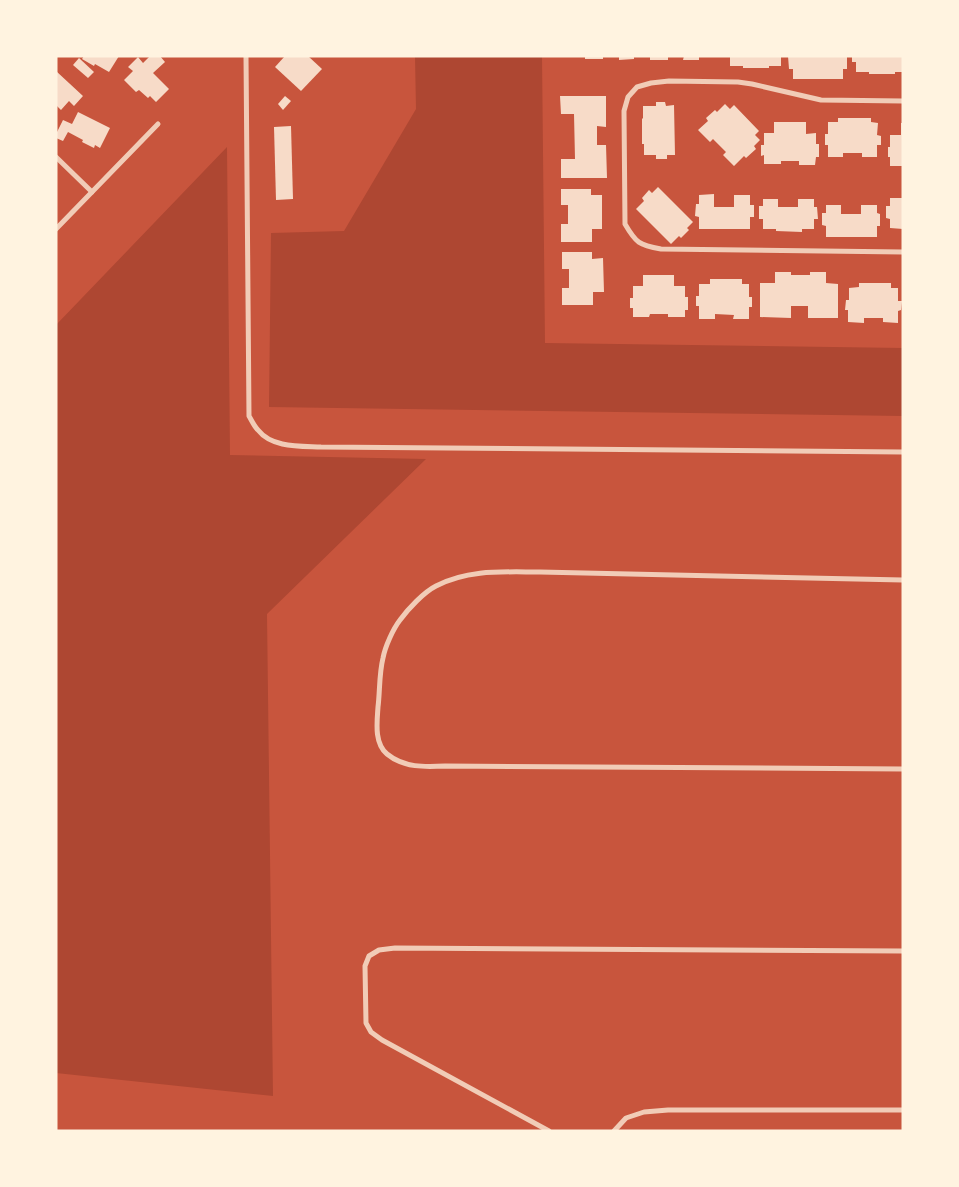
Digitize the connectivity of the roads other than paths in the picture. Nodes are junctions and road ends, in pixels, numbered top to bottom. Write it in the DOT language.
graph roads {
  1 [pos="246,56"];
  2 [pos="903,101"];
  3 [pos="158,124"];
  4 [pos="56,157"];
  5 [pos="92,192"];
  6 [pos="56,229"];
  7 [pos="903,252"];
  8 [pos="903,452"];
  9 [pos="903,580"];
  10 [pos="903,769"];
  11 [pos="903,951"];
  12 [pos="903,1110"];
  13 [pos="549,1131"];
  14 [pos="614,1131"];
  1 -- 8 [label="street"];
  2 -- 7 [label="street"];
  3 -- 5 [label="street"];
  4 -- 5 [label="street"];
  5 -- 6 [label="street"];
  9 -- 10 [label="street"];
  11 -- 13 [label="street"];
  12 -- 14 [label="street"];
}
